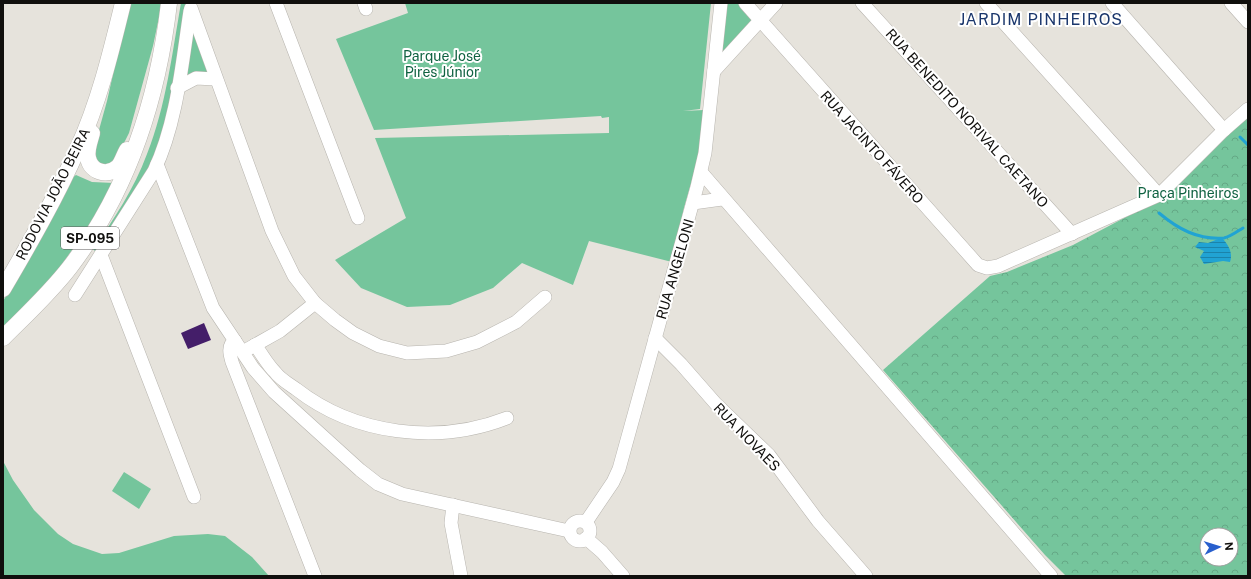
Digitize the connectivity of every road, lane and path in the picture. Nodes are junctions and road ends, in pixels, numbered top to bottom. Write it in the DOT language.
graph roads {
  1 [pos="123,3"];
  2 [pos="169,3"];
  3 [pos="276,3"];
  4 [pos="721,3"];
  5 [pos="745,3"];
  6 [pos="776,3"];
  7 [pos="862,3"];
  8 [pos="986,3"];
  9 [pos="1112,3"];
  10 [pos="1231,3"];
  11 [pos="191,6"];
  12 [pos="760,21"];
  13 [pos="1248,22"];
  14 [pos="714,71"];
  15 [pos="103,79"];
  16 [pos="215,79"];
  17 [pos="177,88"];
  18 [pos="1248,109"];
  19 [pos="145,117"];
  20 [pos="1224,130"];
  21 [pos="157,164"];
  22 [pos="701,172"];
  23 [pos="1159,195"];
  24 [pos="722,199"];
  25 [pos="693,203"];
  26 [pos="358,218"];
  27 [pos="1072,234"];
  28 [pos="101,255"];
  29 [pos="3,289"];
  30 [pos="75,295"];
  31 [pos="545,297"];
  32 [pos="315,303"];
  33 [pos="3,338"];
  34 [pos="655,338"];
  35 [pos="255,345"];
  36 [pos="239,346"];
  37 [pos="507,418"];
  38 [pos="194,497"];
  39 [pos="453,505"];
  40 [pos="586,522"];
  41 [pos="569,531"];
  42 [pos="586,538"];
  43 [pos="315,576"];
  44 [pos="461,576"];
  45 [pos="623,576"];
  46 [pos="866,576"];
  47 [pos="1051,576"];
  1 -- 15 [label="main road, RODOVIA JOÃO BEIRA / SP-095"];
  2 -- 19 [label="main road, SP-095"];
  3 -- 26 [label="street"];
  4 -- 14 [label="street, RUA ANGELONI"];
  5 -- 12 [label="street, RUA JACINTO FÁVERO"];
  6 -- 12 [label="street"];
  7 -- 27 [label="street, RUA BENEDITO NORIVAL CAETANO"];
  8 -- 23 [label="street"];
  9 -- 20 [label="street"];
  10 -- 13 [label="street"];
  11 -- 16 [label="street"];
  11 -- 17 [label="street"];
  12 -- 14 [label="street"];
  12 -- 27 [label="street, RUA JACINTO FÁVERO"];
  14 -- 22 [label="street, RUA ANGELONI"];
  15 -- 19 [label="main road"];
  15 -- 29 [label="main road, RODOVIA JOÃO BEIRA / SP-095"];
  16 -- 17 [label="street"];
  16 -- 32 [label="street"];
  17 -- 21 [label="street"];
  18 -- 20 [label="street"];
  19 -- 33 [label="main road, SP-095"];
  20 -- 23 [label="street"];
  21 -- 28 [label="street"];
  21 -- 36 [label="street"];
  22 -- 24 [label="street"];
  22 -- 25 [label="street, RUA ANGELONI"];
  23 -- 27 [label="street"];
  24 -- 25 [label="street"];
  24 -- 47 [label="street"];
  25 -- 34 [label="street, RUA ANGELONI"];
  28 -- 30 [label="street"];
  28 -- 38 [label="street"];
  31 -- 32 [label="street"];
  32 -- 35 [label="street"];
  34 -- 40 [label="street, RUA ANGELONI"];
  34 -- 46 [label="street, RUA NOVAES"];
  35 -- 36 [label="street"];
  35 -- 37 [label="street"];
  36 -- 39 [label="street"];
  36 -- 43 [label="street"];
  39 -- 41 [label="street"];
  39 -- 44 [label="street"];
  40 -- 41 [label="street"];
  40 -- 42 [label="street"];
  41 -- 42 [label="street"];
  42 -- 45 [label="street"];
}
